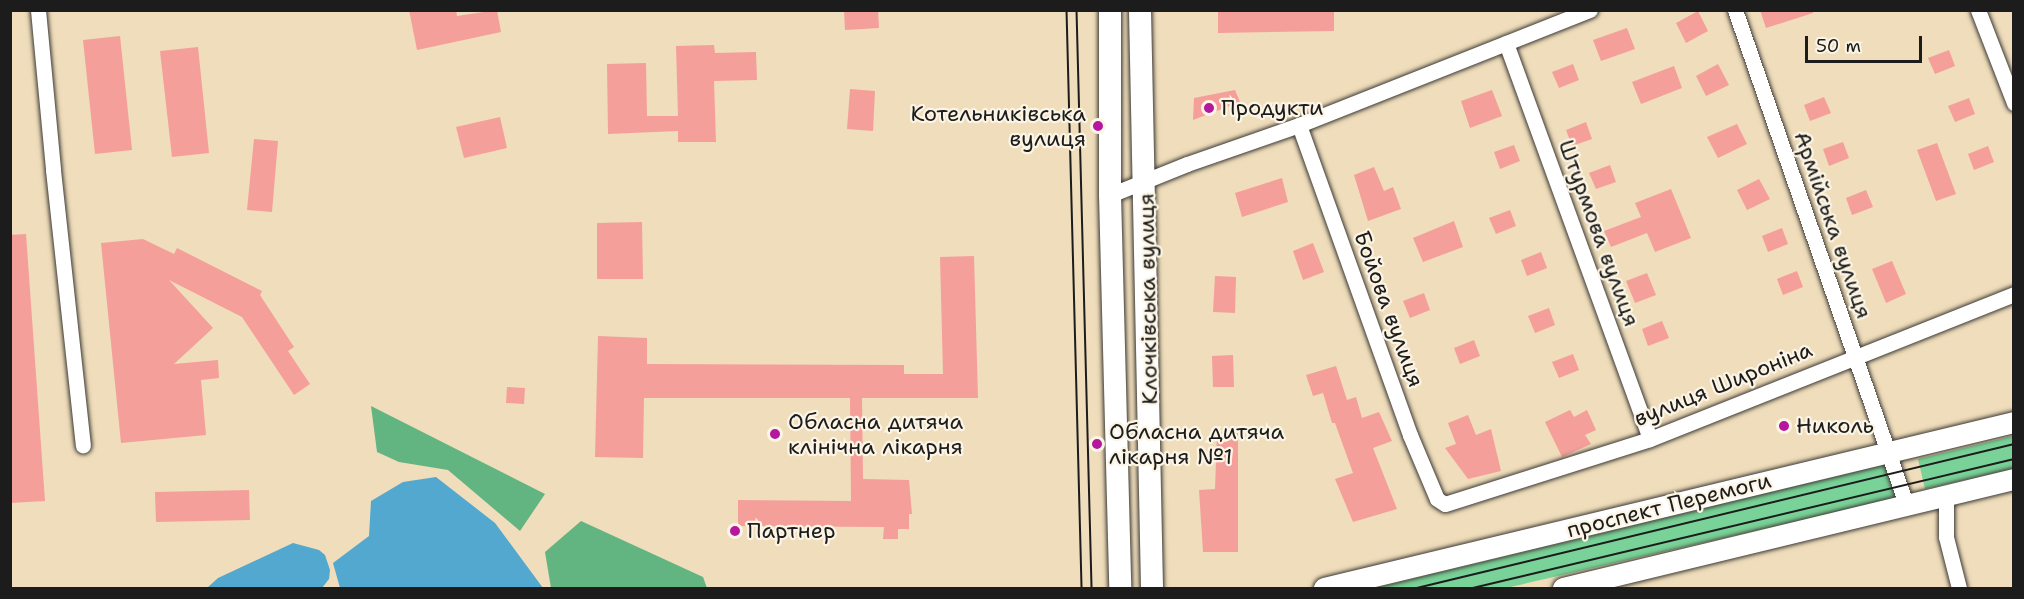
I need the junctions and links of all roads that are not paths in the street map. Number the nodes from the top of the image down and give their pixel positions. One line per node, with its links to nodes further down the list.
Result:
1 (38, 10): 16 (street)
2 (1110, 10): 11 (main road, Клочківська вулиця)
3 (1140, 10): 10 (main road, Клочківська вулиця)
4 (1590, 10): 7 (street)
5 (1735, 10): 13 (street, Армійська вулиця)
6 (1978, 10): 8 (street)
7 (1506, 44): 9 (street); 15 (street, Штурмова вулиця)
8 (2013, 103)
9 (1299, 125): 10 (street); 20 (street, Бойова вулиця)
10 (1146, 182): 11 (street); 23 (main road, Клочківська вулиця)
11 (1110, 195): 22 (main road, Клочківська вулиця)
12 (2013, 294): 13 (street, вулиця Широніна)
13 (1855, 357): 15 (street, вулиця Широніна); 17 (street, Армійська вулиця)
14 (2013, 422): 17 (main road, проспект Перемоги)
15 (1650, 438): 20 (street, вулиця Широніна)
16 (83, 445)
17 (1890, 452): 21 (street, Армійська вулиця); 24 (main road, проспект Перемоги)
18 (2013, 479): 19 (main road)
19 (1946, 496): 21 (main road); 26 (street)
20 (1444, 504)
21 (1906, 504): 25 (main road)
22 (1120, 588)
23 (1152, 588)
24 (1324, 588)
25 (1563, 588)
26 (1959, 588)

